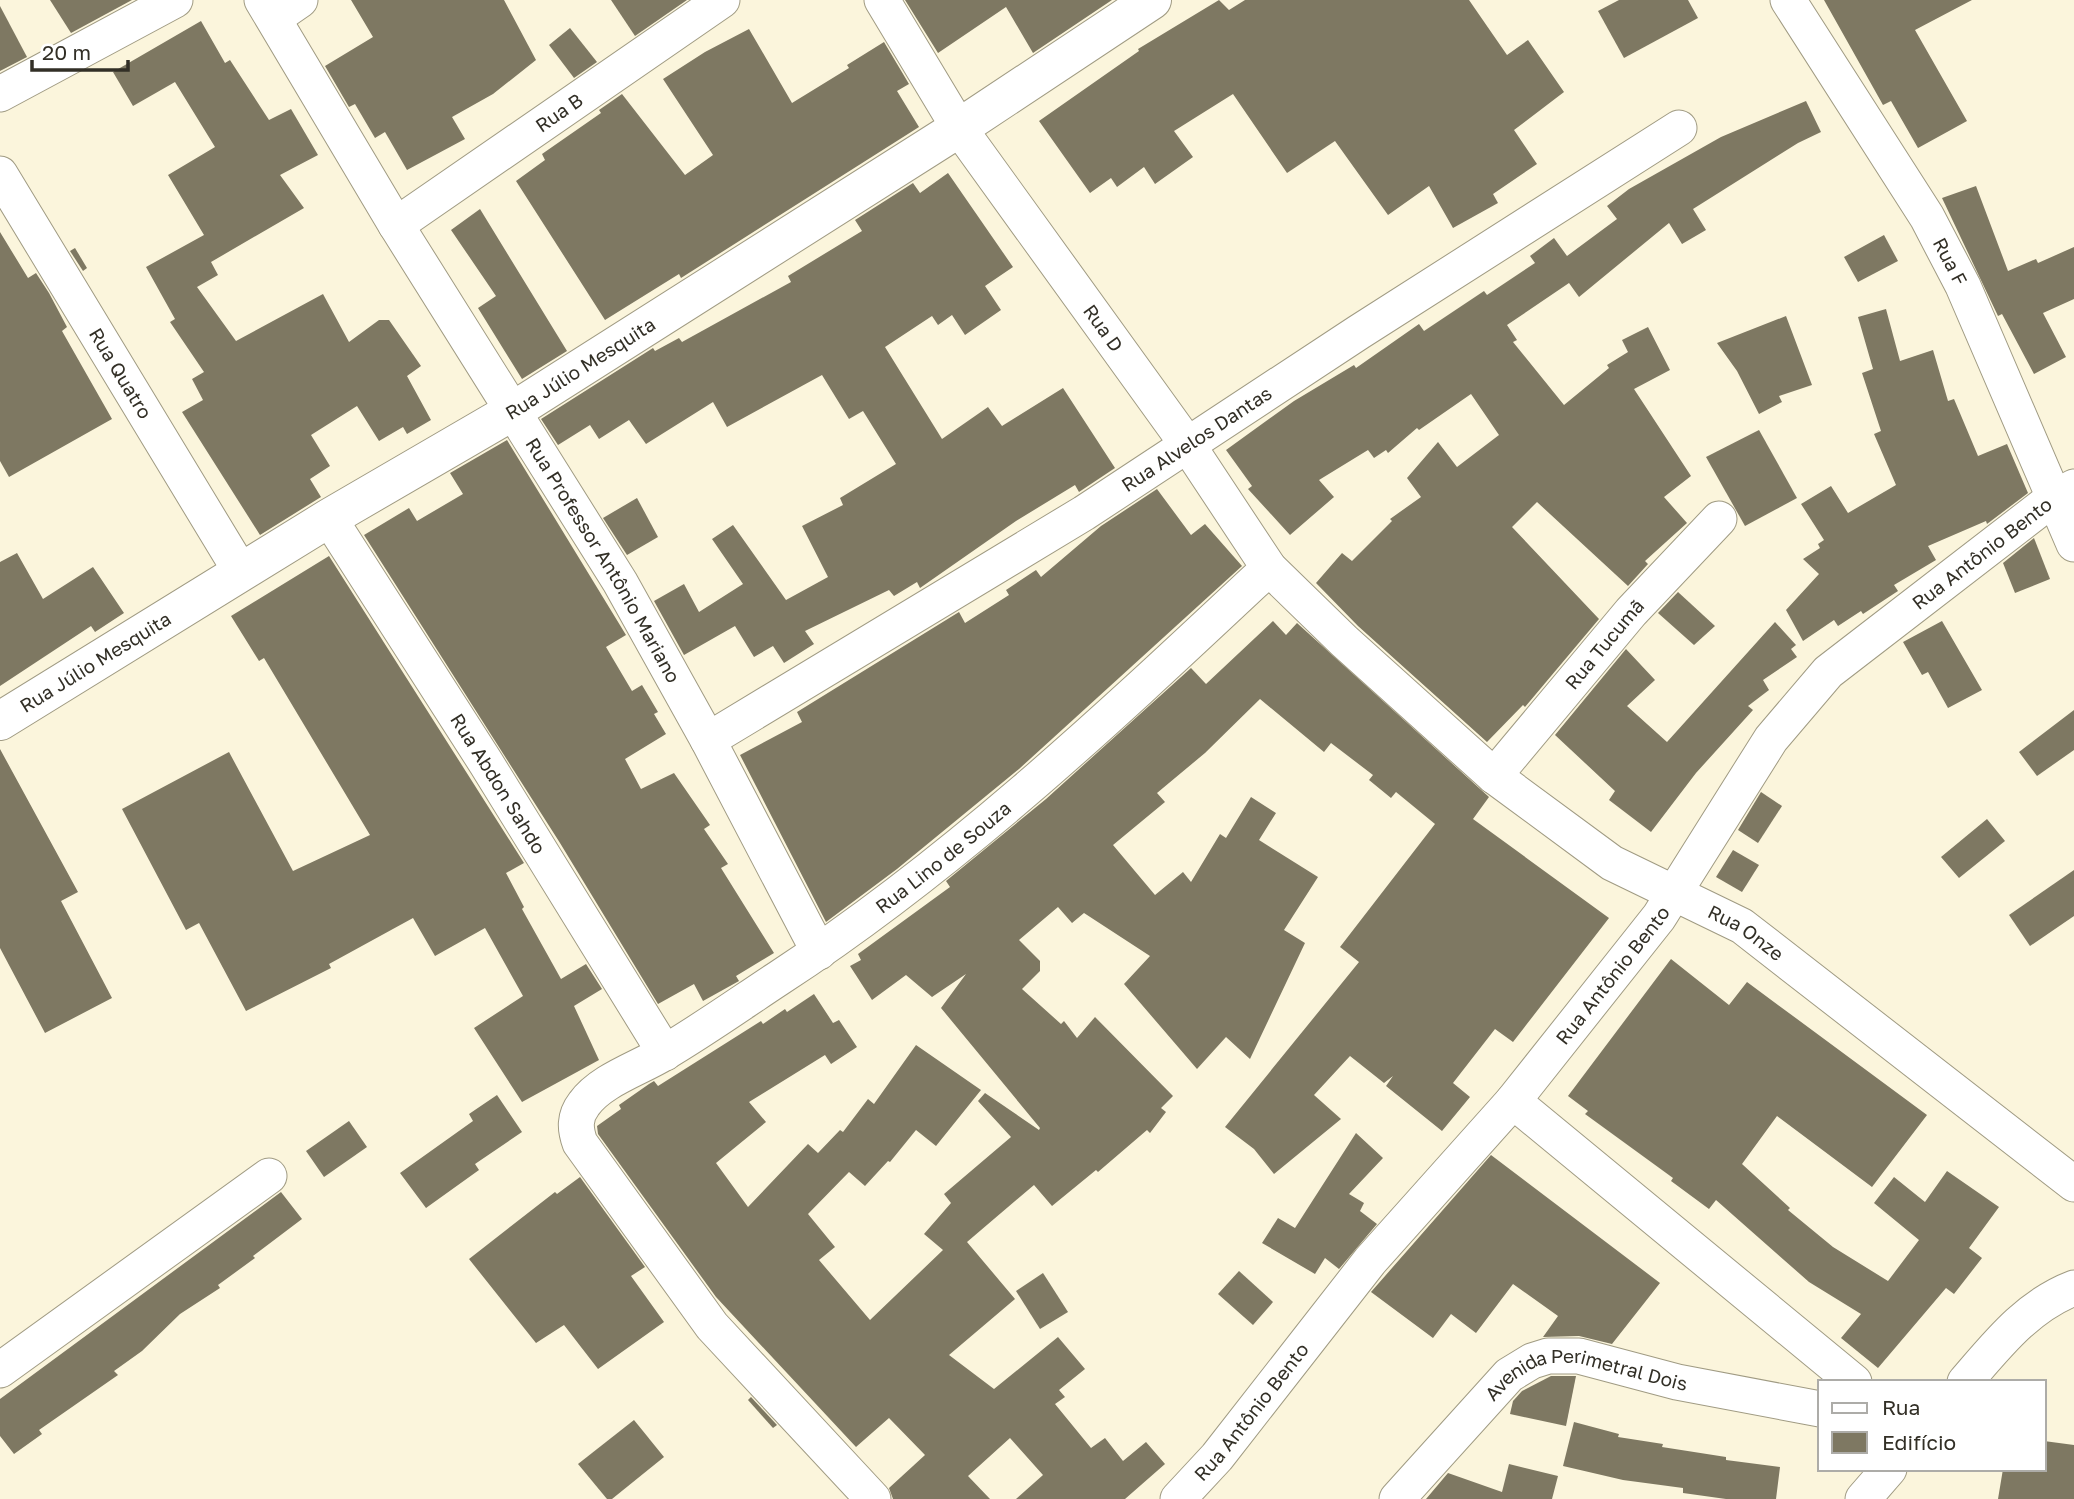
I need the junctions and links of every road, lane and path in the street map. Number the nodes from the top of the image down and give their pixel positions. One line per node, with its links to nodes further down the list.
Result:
1 (175, 0): 7 (street)
2 (722, 0): 11 (street, Rua B)
3 (881, 0): 8 (street, Rua D)
4 (1152, 0): 8 (street, Rua Júlio Mesquita)
5 (1788, 0): 14 (street, Rua F)
6 (279, 6): 11 (street, Rua Professor Antônio Mariano)
7 (0, 94)
8 (959, 128): 12 (street, Rua Júlio Mesquita); 13 (street, Rua D)
9 (1679, 128): 13 (street, Rua Alvelos Dantas)
10 (0, 174): 19 (street, Rua Quatro)
11 (396, 225): 12 (street, Rua Professor Antônio Mariano)
12 (513, 411): 15 (street, Rua Júlio Mesquita); 22 (street, Rua Professor Antônio Mariano)
13 (1187, 444): 18 (street, Rua D); 22 (street, Rua Alvelos Dantas)
14 (2064, 492): 17 (street, Rua F); 24 (street, Rua Antônio Bento)
15 (329, 518): 19 (street, Rua Júlio Mesquita); 26 (street, Rua Abdon Sahdo)
16 (1718, 519): 23 (street, Rua Tucumã)
17 (2074, 544)
18 (1269, 568): 20 (street, Rua D); 25 (street, Rua Lino de Souza)
19 (241, 572): 21 (street, Rua Júlio Mesquita)
20 (1344, 641): 23 (street, Rua Onze)
21 (0, 721)
22 (708, 740): 25 (street, Rua Professor Antônio Mariano)
23 (1494, 776): 24 (street, Rua Onze)
24 (1675, 893): 27 (street, Rua Antônio Bento); 29 (street, Rua Onze)
25 (819, 952): 26 (street, Rua Lino de Souza)
26 (665, 1053): 36 (street, Rua Lino de Souza)
27 (1513, 1101): 32 (street); 37 (street, Rua Antônio Bento)
28 (269, 1176): 31 (street)
29 (2074, 1184)
30 (2074, 1288): 33 (street)
31 (0, 1370)
32 (1852, 1380)
33 (1967, 1380)
34 (1818, 1409): 38 (street, Avenida Perimetral Dois)
35 (1887, 1471): 39 (street)
36 (873, 1499)
37 (1178, 1499)
38 (1397, 1499)
39 (1863, 1499)

